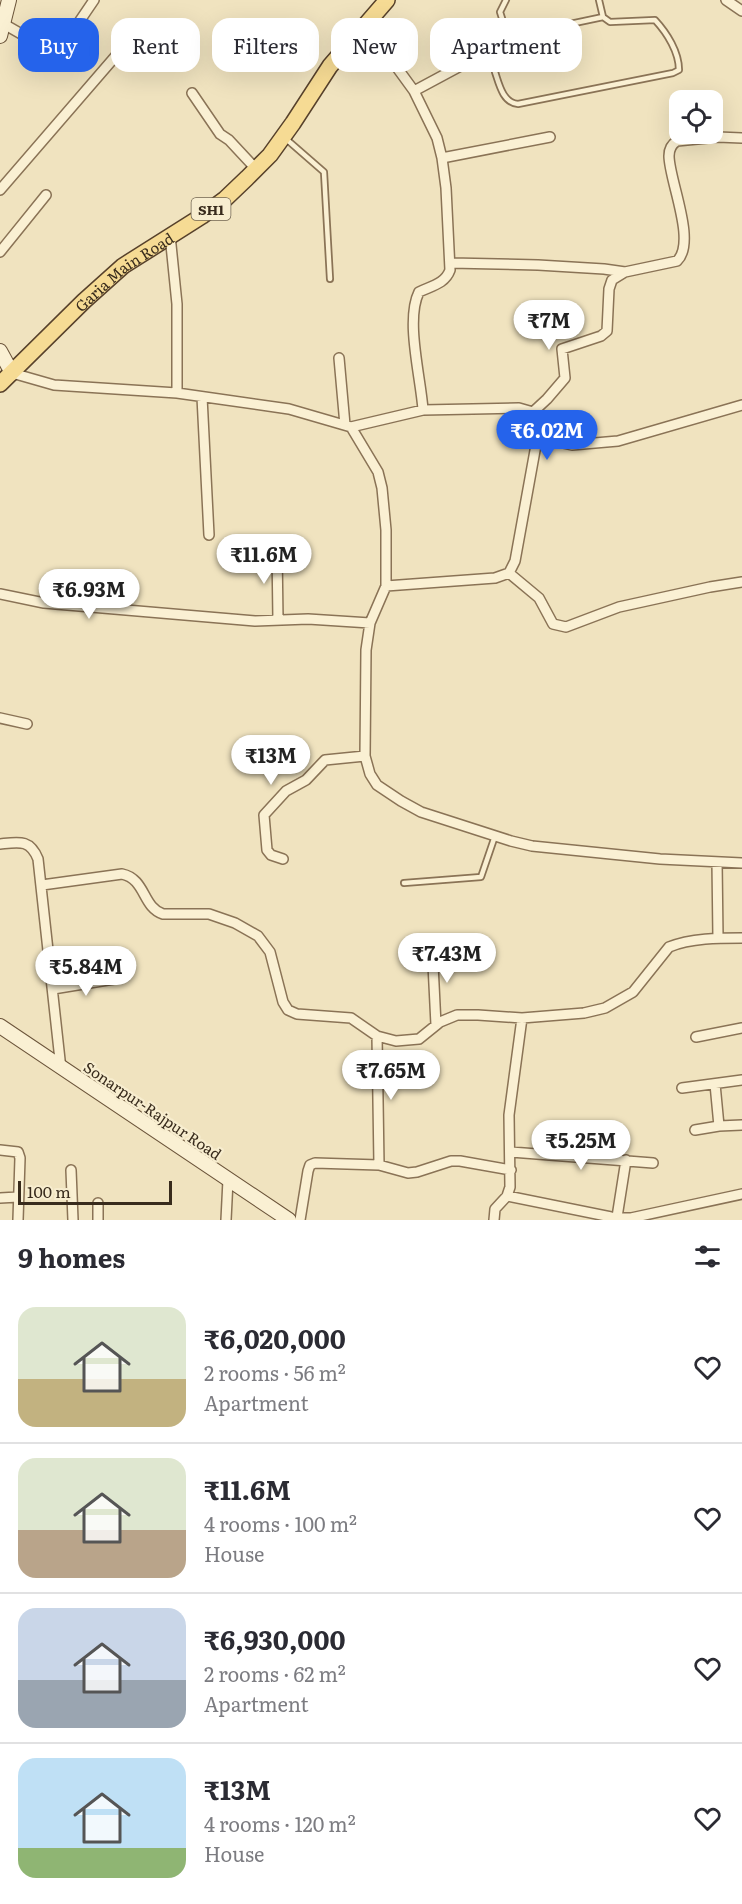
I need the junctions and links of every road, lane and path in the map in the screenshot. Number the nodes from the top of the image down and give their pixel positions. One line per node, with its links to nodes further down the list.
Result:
1 (9, 0): 12 (main road)
2 (94, 0): 12 (street)
3 (387, 0): 9 (main road, Garia Main Road / SH1)
4 (506, 0): 10 (lane)
5 (599, 0): 8 (lane)
6 (726, 0): 7 (street)
7 (742, 11)
8 (603, 17): 11 (lane); 17 (lane)
9 (372, 18)
10 (502, 18)
11 (582, 21)
12 (1, 29)
13 (111, 62): 25 (street)
14 (331, 66): 20 (main road, Garia Main Road / SH1)
15 (400, 72): 18 (street)
16 (449, 72): 18 (street)
17 (495, 72)
18 (414, 91): 23 (street)
19 (192, 93): 24 (street)
20 (283, 137): 24 (main road, Garia Main Road / SH1); 31 (lane)
21 (550, 137): 23 (street)
22 (742, 138): 30 (street)
23 (442, 158): 29 (street)
24 (256, 169): 27 (main road, Garia Main Road / SH1)
25 (0, 190)
26 (46, 195): 28 (street)
27 (170, 235): 34 (main road, Garia Main Road / SH1); 36 (street)
28 (0, 252)
29 (451, 263): 30 (street); 39 (street)
30 (625, 272): 40 (street)
31 (330, 279)
32 (0, 351): 34 (main road)
33 (339, 358): 41 (street)
34 (12, 373): 35 (main road, Garia Main Road / SH1); 36 (street)
35 (0, 384)
36 (177, 393): 37 (street)
37 (202, 397): 41 (street); 43 (street)
38 (742, 405): 42 (street)
39 (423, 410): 40 (street); 41 (street)
40 (533, 412): 42 (street)
41 (348, 426): 47 (street)
42 (538, 434): 45 (street)
43 (209, 535)
44 (277, 550): 49 (street)
45 (509, 573): 46 (street); 47 (street)
46 (742, 582)
47 (386, 586): 50 (street)
48 (0, 594): 49 (street)
49 (278, 620): 50 (street)
50 (370, 623): 53 (street)
51 (0, 718): 52 (street)
52 (27, 724)
53 (365, 756): 54 (street); 56 (street)
54 (495, 836): 57 (street); 59 (lane)
55 (0, 844): 60 (street)
56 (283, 859)
57 (717, 862): 58 (street); 61 (street)
58 (742, 863)
59 (404, 883)
60 (42, 885): 65 (street); 70 (street)
61 (718, 938): 62 (street); 66 (street)
62 (742, 939)
63 (432, 945): 67 (street)
64 (114, 979): 65 (street)
65 (53, 989): 72 (street)
66 (522, 1018): 67 (street); 80 (street)
67 (436, 1025): 70 (street)
68 (0, 1026): 72 (main road, Sonarpur-Rajpur Road)
69 (742, 1028): 71 (street)
70 (377, 1036): 83 (street)
71 (696, 1037)
72 (61, 1069): 86 (main road, Sonarpur-Rajpur Road)
73 (742, 1080): 74 (street)
74 (715, 1084): 75 (street); 77 (street)
75 (682, 1088)
76 (742, 1125): 77 (street)
77 (719, 1126): 78 (street)
78 (695, 1130)
79 (0, 1150): 89 (street)
80 (511, 1152): 81 (street); 85 (street)
81 (626, 1160): 82 (street); 92 (street)
82 (653, 1163)
83 (380, 1165): 85 (street); 98 (street)
84 (71, 1170): 94 (street)
85 (511, 1170): 88 (street)
86 (228, 1180): 96 (street); 97 (main road, Sonarpur-Rajpur Road)
87 (742, 1194): 92 (street)
88 (507, 1196): 92 (street); 99 (street)
89 (18, 1197): 90 (street); 93 (street)
90 (0, 1198)
91 (98, 1203): 95 (street)
92 (617, 1217)
93 (18, 1220)
94 (73, 1220)
95 (98, 1220)
96 (226, 1220)
97 (289, 1220)
98 (300, 1220)
99 (494, 1220)

